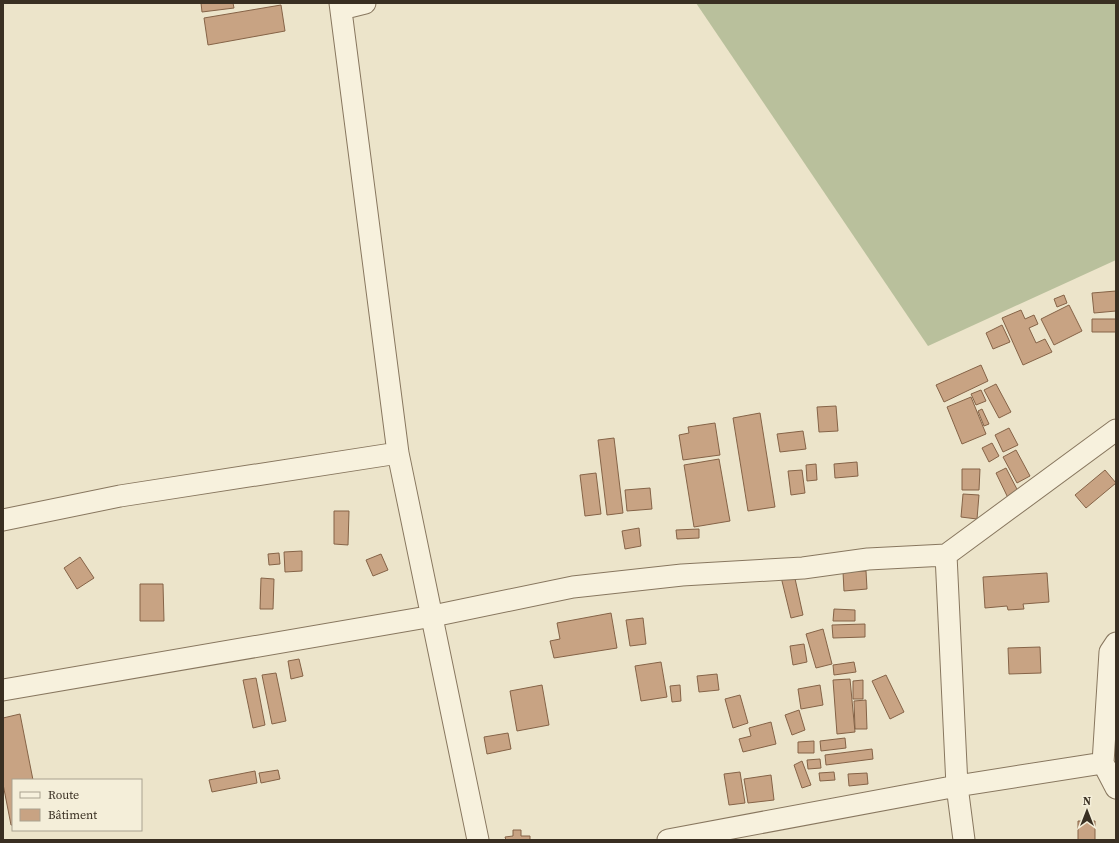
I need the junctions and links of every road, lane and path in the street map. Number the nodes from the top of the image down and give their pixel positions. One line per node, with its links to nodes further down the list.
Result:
1 (365, 3): 2 (street)
2 (340, 6): 4 (street)
3 (1116, 430): 6 (street)
4 (398, 453): 5 (street); 7 (street)
5 (3, 520)
6 (946, 555): 7 (street); 11 (street)
7 (432, 616): 9 (street); 13 (street)
8 (1116, 643): 10 (street)
9 (3, 690)
10 (1103, 763): 11 (street); 12 (street)
11 (957, 786): 14 (street); 15 (street)
12 (1116, 788)
13 (478, 840)
14 (668, 840)
15 (964, 840)

